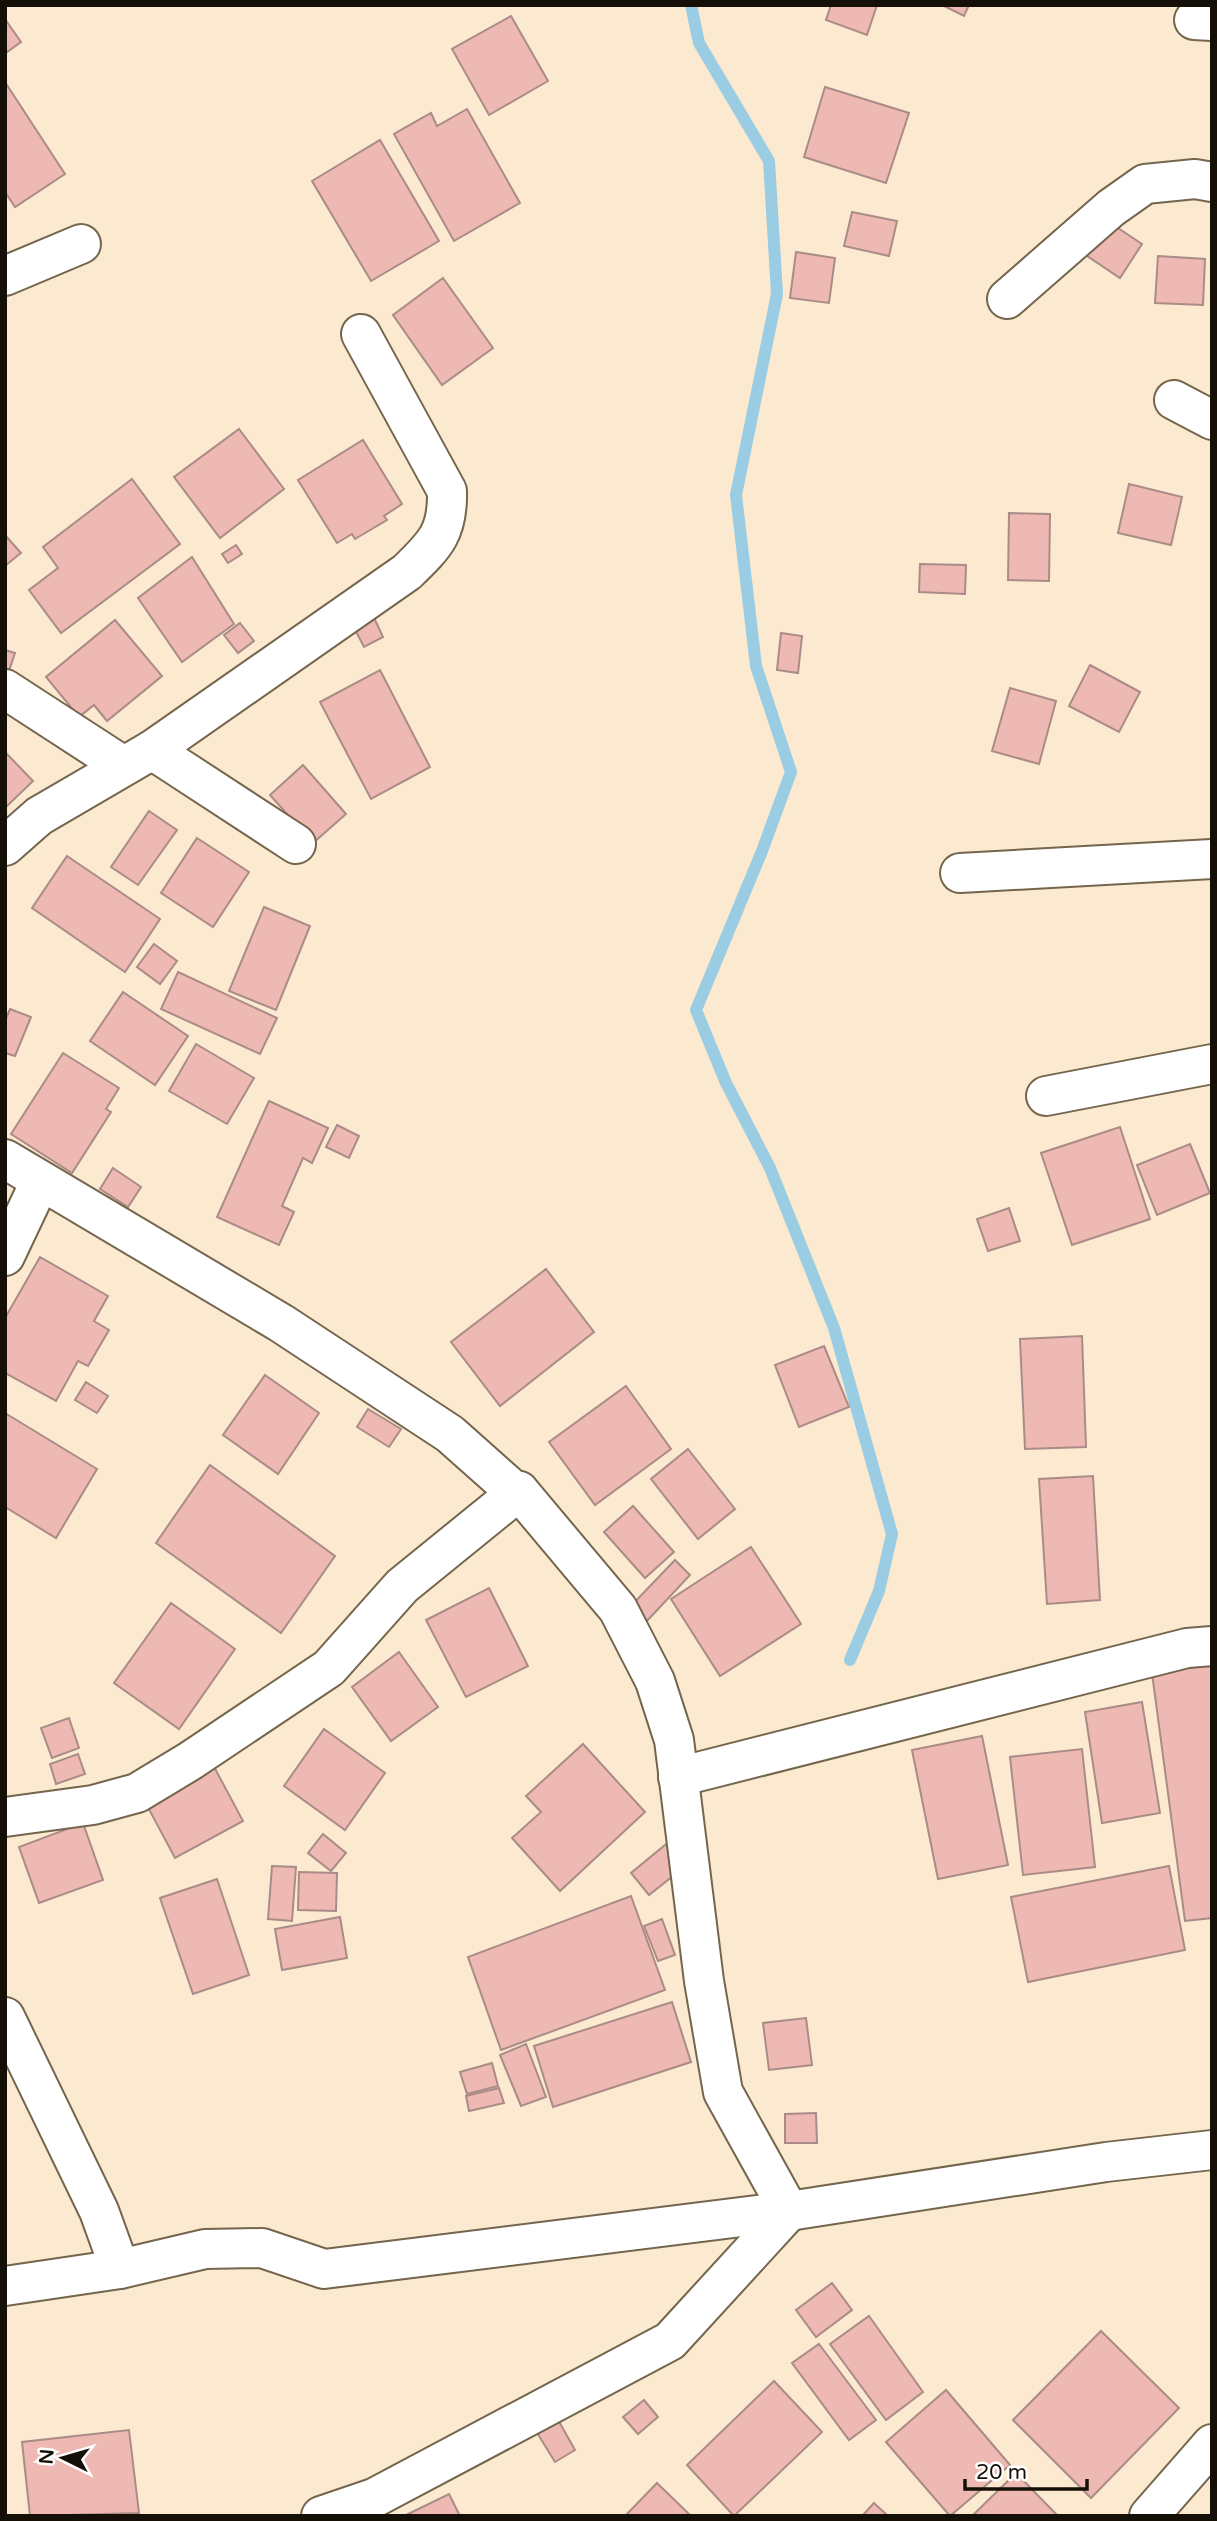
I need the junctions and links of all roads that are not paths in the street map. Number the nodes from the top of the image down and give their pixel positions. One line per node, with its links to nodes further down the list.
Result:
1 (1212, 182): 4 (street)
2 (81, 244): 3 (street)
3 (5, 276)
4 (1007, 299)
5 (361, 334): 9 (street)
6 (1174, 400): 7 (street)
7 (1212, 420)
8 (5, 690): 9 (street)
9 (137, 758): 10 (street); 11 (street)
10 (296, 844)
11 (5, 846)
12 (1212, 859): 13 (street)
13 (960, 873)
14 (1212, 1064): 15 (street)
15 (1046, 1096)
16 (5, 1159): 17 (street)
17 (40, 1182): 18 (street); 19 (street)
18 (5, 1256)
19 (519, 1491): 21 (street); 22 (street)
20 (1212, 1646): 21 (street)
21 (678, 1777): 25 (street)
22 (5, 1817)
23 (5, 2017): 26 (street)
24 (1212, 2150): 25 (street)
25 (789, 2211): 26 (street); 29 (street)
26 (120, 2269): 27 (street)
27 (5, 2286)
28 (1212, 2444): 30 (street)
29 (324, 2515)
30 (1149, 2516)

